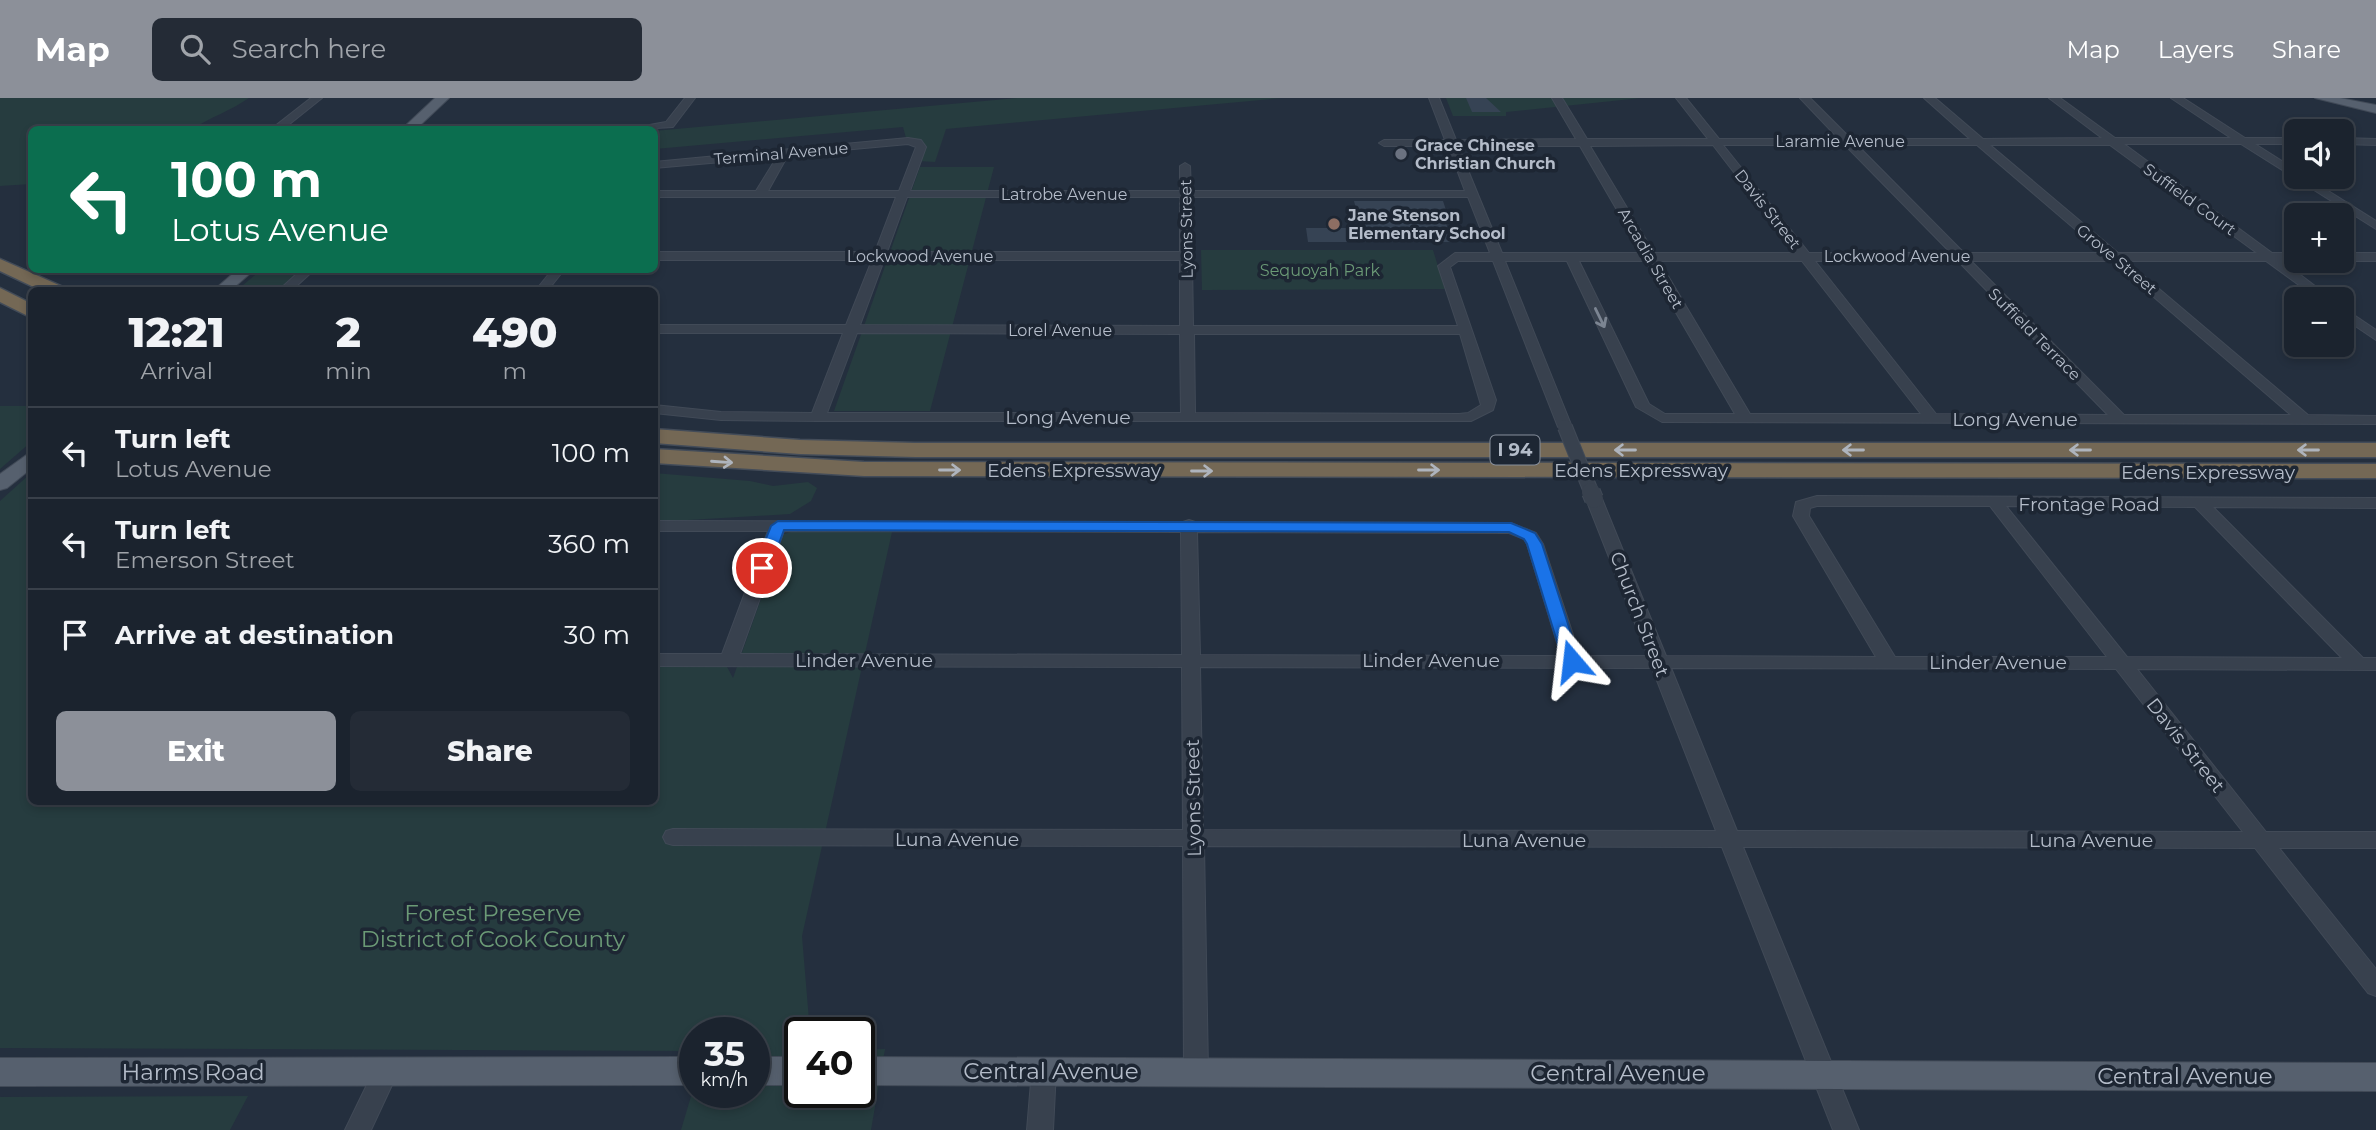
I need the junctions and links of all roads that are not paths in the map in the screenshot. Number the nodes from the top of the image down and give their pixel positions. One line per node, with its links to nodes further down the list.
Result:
1 (317, 98): 13 (street)
2 (443, 98): 14 (main road)
3 (690, 98): 15 (street)
4 (1434, 98): 24 (street, Church Street)
5 (1557, 98): 16 (street, Arcadia Street)
6 (1681, 98): 17 (street, Davis Street)
7 (1805, 98): 18 (street, Suffield Terrace)
8 (1929, 98): 19 (street, Grove Street)
9 (2054, 98): 20 (street, Suffield Court)
10 (2176, 98): 21 (street)
11 (2321, 98): 12 (main road)
12 (2376, 109)
13 (280, 126)
14 (412, 126)
15 (658, 126)
16 (1583, 141): 17 (street, Laramie Avenue); 24 (street, Laramie Avenue); 43 (street, Arcadia Street)
17 (1715, 141): 18 (street, Laramie Avenue); 44 (street, Davis Street)
18 (1847, 141): 19 (street, Laramie Avenue); 45 (street, Suffield Terrace)
19 (1979, 141): 20 (street, Laramie Avenue); 46 (street, Grove Street)
20 (2112, 141): 21 (street, Laramie Avenue); 47 (street, Suffield Court)
21 (2243, 141): 22 (street, Laramie Avenue); 30 (street)
22 (2284, 141)
23 (2354, 141): 25 (street)
24 (1452, 142): 26 (street, Laramie Avenue); 36 (street, Church Street)
25 (2376, 142)
26 (1384, 143)
27 (783, 154): 28 (street, Terminal Avenue); 33 (street); 34 (street, Terminal Avenue)
28 (658, 165)
29 (1185, 166): 35 (street, Lyons Street)
30 (2284, 168)
31 (2318, 189): 37 (street)
32 (658, 194): 33 (street, Latrobe Avenue)
33 (760, 194): 34 (street, Latrobe Avenue)
34 (902, 194): 35 (street, Latrobe Avenue); 39 (street)
35 (1186, 194): 36 (street, Latrobe Avenue); 40 (street, Lyons Street)
36 (1472, 194): 41 (street, Church Street)
37 (2376, 226)
38 (658, 256): 39 (street, Lockwood Avenue)
39 (879, 256): 40 (street, Lockwood Avenue); 64 (street)
40 (1186, 256): 65 (street, Lyons Street)
41 (1497, 256): 42 (street, Lockwood Avenue); 66 (street, Lockwood Avenue); 92 (street, Church Street, bridge)
42 (1571, 256): 43 (street, Lockwood Avenue); 71 (street, Long Avenue, one-way to 71)
43 (1650, 256): 44 (street, Lockwood Avenue); 71 (street, Arcadia Street)
44 (1804, 256): 45 (street, Lockwood Avenue); 72 (street, Davis Street)
45 (1959, 257): 46 (street, Lockwood Avenue); 73 (street, Suffield Terrace)
46 (2114, 257): 47 (street, Lockwood Avenue); 74 (street, Grove Street)
47 (2268, 257): 48 (street, Lockwood Avenue); 59 (street, Suffield Court)
48 (2284, 257)
49 (2354, 257): 50 (street)
50 (2376, 257)
51 (0, 264): 55 (highway)
52 (242, 273): 56 (main road)
53 (305, 273): 57 (street)
54 (556, 273): 58 (street)
55 (48, 287)
56 (226, 287)
57 (288, 287)
58 (544, 287)
59 (2309, 287)
60 (0, 294): 61 (highway)
61 (28, 310)
62 (2354, 320): 67 (street)
63 (658, 329): 64 (street, Lorel Avenue)
64 (851, 330): 65 (street, Lorel Avenue); 69 (street)
65 (1187, 330): 66 (street, Lorel Avenue); 70 (street, Lyons Street)
66 (1465, 330): 70 (street, Long Avenue)
67 (2376, 336)
68 (658, 409): 69 (street, Long Avenue)
69 (818, 417): 70 (street, Long Avenue)
70 (1188, 417)
71 (1745, 418): 72 (street, Long Avenue)
72 (1932, 419): 73 (street, Long Avenue)
73 (2120, 419): 74 (street, Long Avenue)
74 (2305, 420): 75 (street, Long Avenue)
75 (2376, 420)
76 (658, 436): 77 (highway, Edens Expressway / I 94, one-way to 76)
77 (2376, 450)
78 (658, 456): 80 (highway, Edens Expressway / I 94, one-way to 80)
79 (28, 460): 81 (main road)
80 (2376, 471)
81 (0, 484)
82 (1996, 503): 84 (street, Frontage Road); 93 (street, Frontage Road); 94 (street, Davis Street)
83 (2376, 503): 84 (street, Frontage Road)
84 (2201, 504): 95 (street)
85 (658, 526): 86 (street)
86 (778, 526): 87 (street); 89 (street)
87 (1189, 526): 90 (street, Lyons Street); 91 (street)
88 (658, 660): 89 (street, Linder Avenue)
89 (729, 660): 90 (street, Linder Avenue)
90 (1191, 660): 91 (street, Linder Avenue); 97 (street, Lyons Street)
91 (1572, 661): 92 (street, Linder Avenue)
92 (1658, 661): 93 (street, Linder Avenue); 98 (street, Church Street)
93 (1888, 662): 94 (street, Linder Avenue)
94 (2121, 663): 95 (street, Linder Avenue); 99 (street, Davis Street)
95 (2367, 664)
96 (673, 837): 97 (street, Luna Avenue)
97 (1194, 840): 98 (street, Luna Avenue); 105 (street, Lyons Street)
98 (1729, 840): 99 (street, Luna Avenue); 108 (street, Church Street)
99 (2261, 840): 100 (street, Luna Avenue); 101 (street, Davis Street)
100 (2376, 840)
101 (2376, 986)
102 (1044, 1070): 104 (main road, Central Avenue); 105 (main road, Central Avenue); 111 (street)
103 (679, 1071): 106 (main road)
104 (875, 1071)
105 (1196, 1071): 108 (main road, Central Avenue)
106 (386, 1072): 107 (main road, Harms Road); 110 (street)
107 (0, 1073)
108 (1823, 1074): 109 (main road, Central Avenue); 112 (street, Church Street)
109 (2376, 1077)
110 (358, 1130)
111 (1040, 1130)
112 (1846, 1130)

